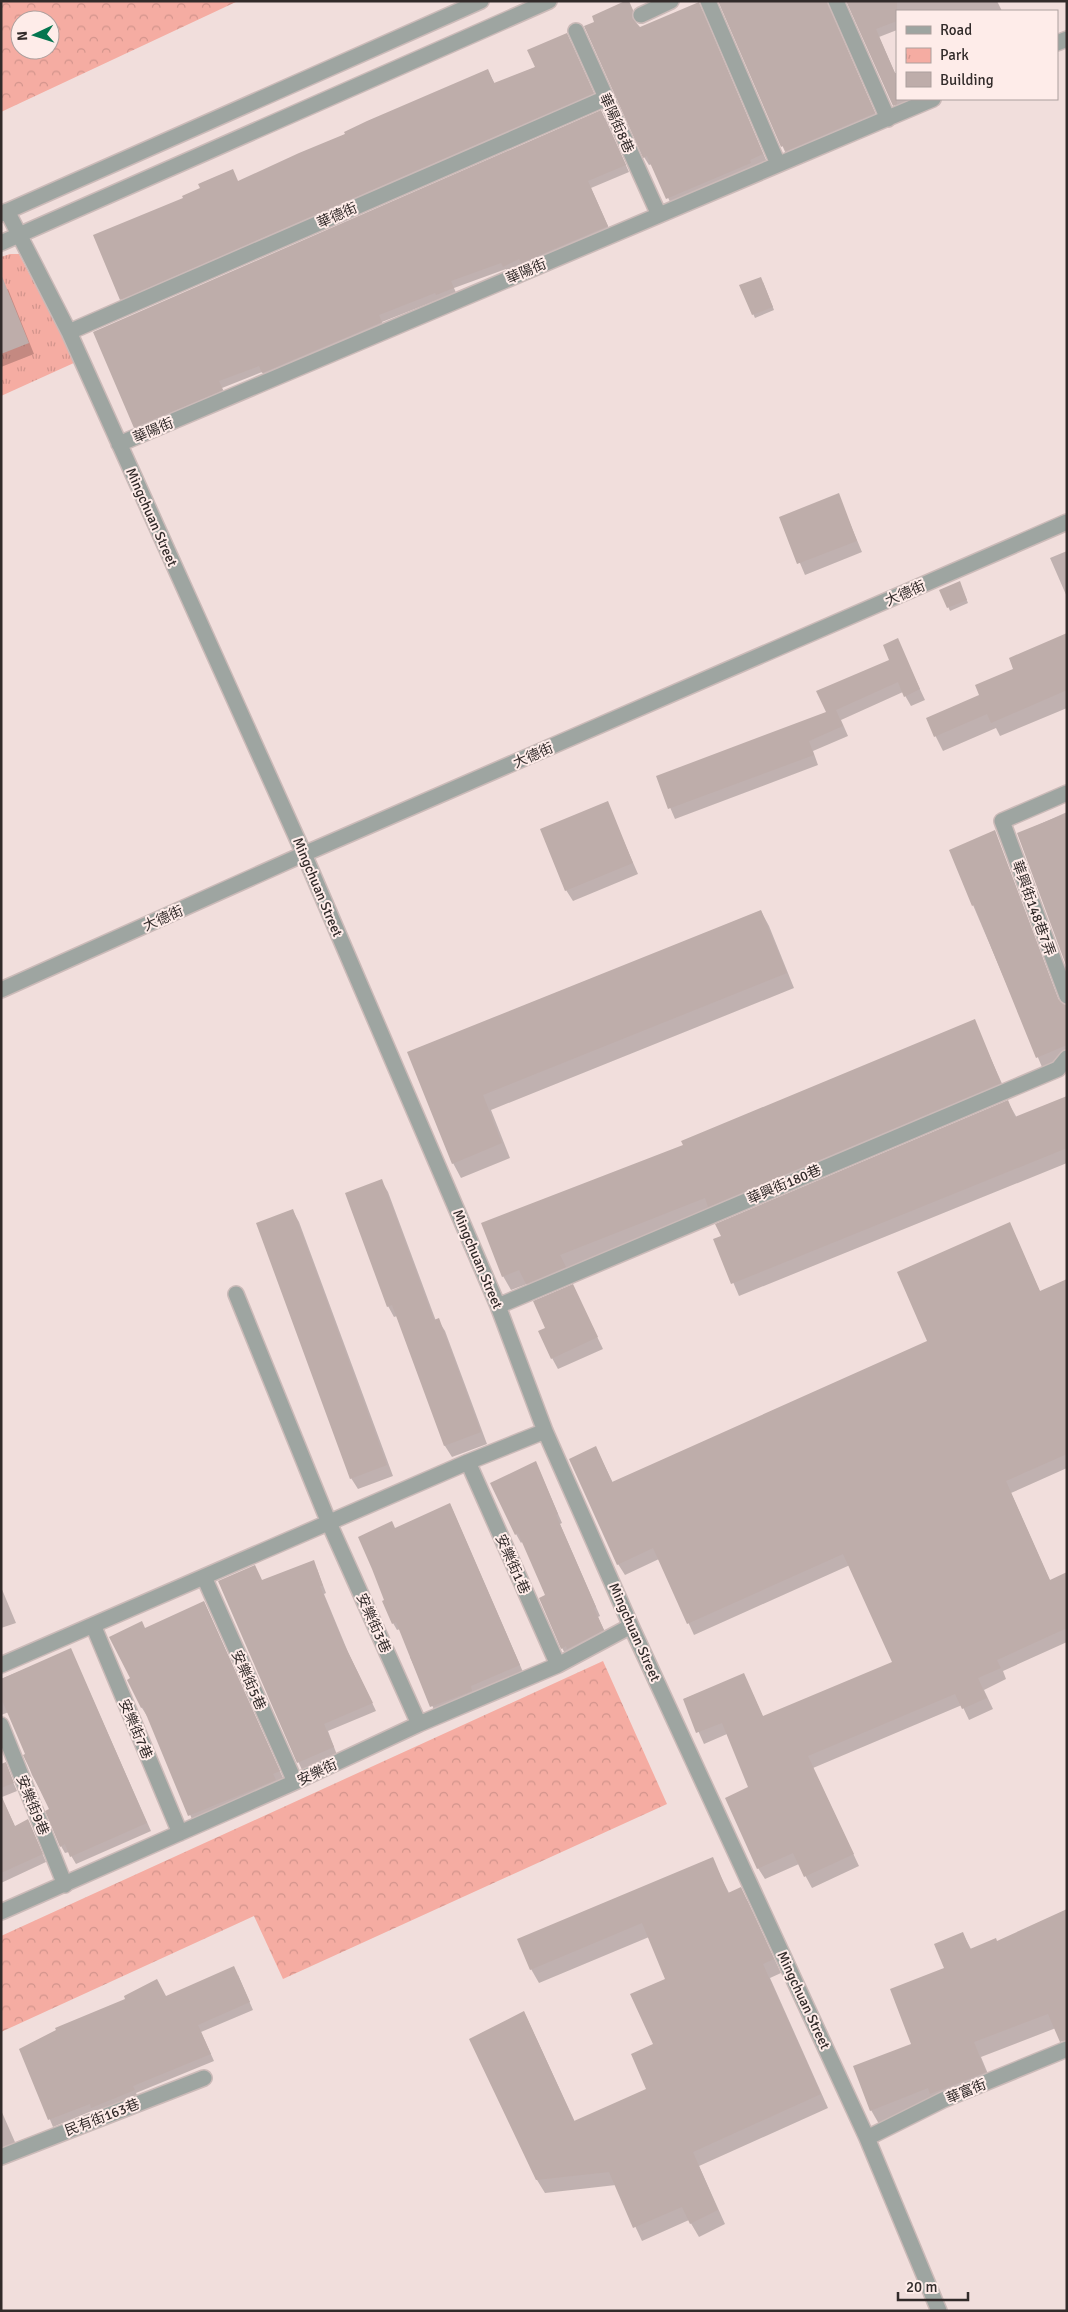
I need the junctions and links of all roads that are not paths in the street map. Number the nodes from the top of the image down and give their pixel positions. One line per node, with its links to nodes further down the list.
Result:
1 (481, 1): 12 (street)
2 (549, 1): 14 (street)
3 (671, 1): 6 (street)
4 (708, 1): 11 (street)
5 (836, 1): 10 (street)
6 (641, 15)
7 (576, 31): 8 (street, 華陽街8巷)
8 (606, 98): 13 (street, 華陽街8巷); 16 (street, 華德街)
9 (931, 100): 10 (street, 華陽街)
10 (888, 119): 11 (street, 華陽街)
11 (778, 164): 13 (street, 華陽街)
12 (4, 212): 14 (street, Mingchuan Street)
13 (658, 215): 17 (street, 華陽街)
14 (18, 236): 15 (street); 16 (street, Mingchuan Street)
15 (1, 243)
16 (69, 332): 17 (street, Mingchuan Street)
17 (120, 444): 20 (street, Mingchuan Street)
18 (1067, 522): 20 (street, 大德街)
19 (1067, 793): 22 (street, 華興街148巷7弄)
20 (304, 854): 21 (street, 大德街); 25 (street, Mingchuan Street)
21 (1, 990)
22 (1067, 996)
23 (1067, 1058): 25 (street, 華興街180巷)
24 (236, 1294): 28 (street, 安樂街3巷)
25 (498, 1306): 26 (street, Mingchuan Street)
26 (545, 1431): 27 (street); 31 (street, Mingchuan Street)
27 (468, 1462): 28 (street); 33 (street, 安樂街1巷)
28 (329, 1523): 29 (street); 34 (street, 安樂街3巷)
29 (204, 1577): 30 (street); 36 (street, 安樂街5巷)
30 (93, 1625): 32 (street); 37 (street, 安樂街7巷)
31 (631, 1626): 33 (street, 安樂街); 42 (street, Mingchuan Street)
32 (1, 1665)
33 (558, 1665): 34 (street, 安樂街)
34 (419, 1724): 36 (street, 安樂街)
35 (1, 1725): 38 (street, 安樂街9巷)
36 (295, 1782): 37 (street, 安樂街)
37 (180, 1833): 38 (street, 安樂街)
38 (65, 1885): 39 (street, 安樂街)
39 (1, 1912)
40 (1067, 2049): 42 (street, 華富街)
41 (204, 2078): 43 (street, 民有街163巷)
42 (867, 2138): 44 (street, Mingchuan Street)
43 (1, 2157)
44 (939, 2311)

